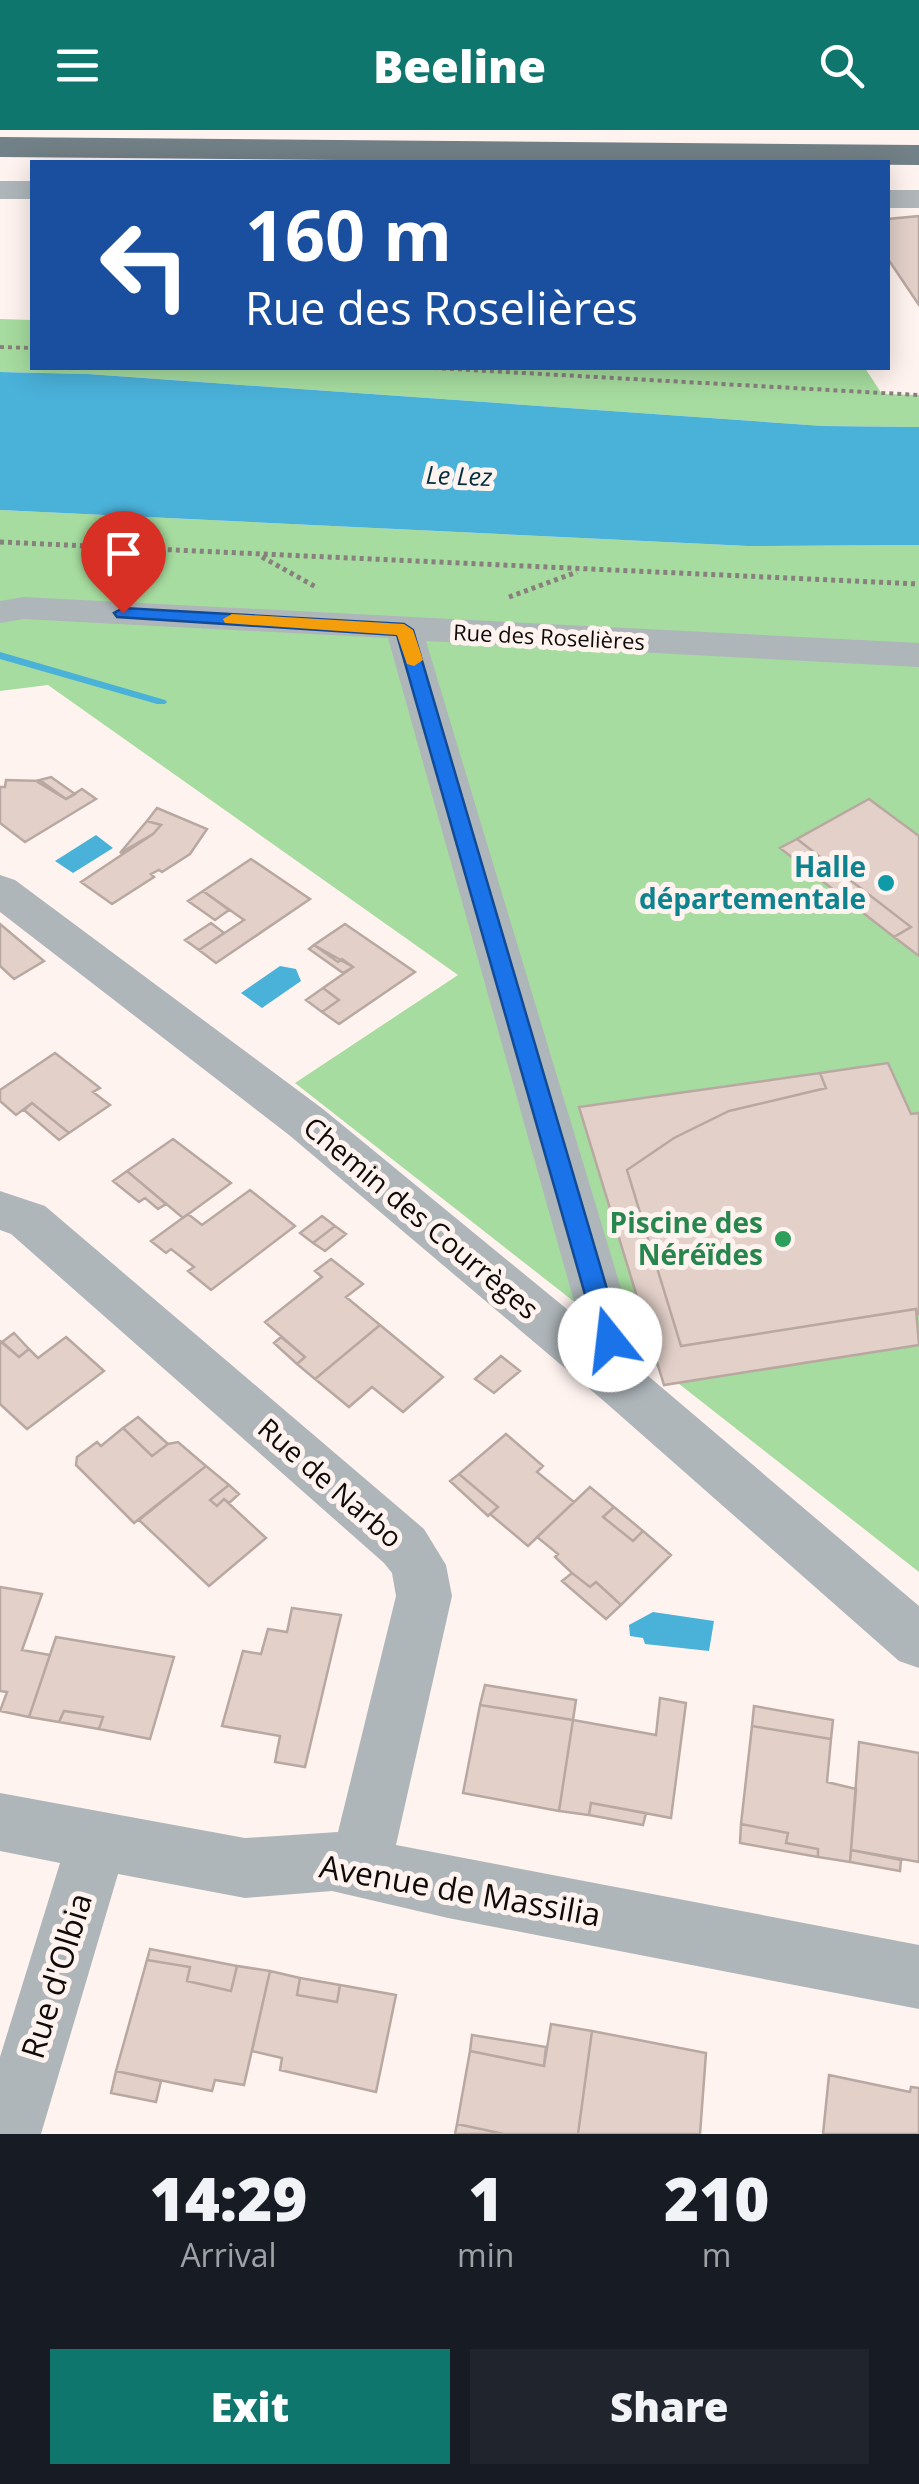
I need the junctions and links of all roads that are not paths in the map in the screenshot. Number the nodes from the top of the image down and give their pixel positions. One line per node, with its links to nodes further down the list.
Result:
1 (0, 147): 2 (main road)
2 (919, 155)
3 (0, 171): 4 (main road)
4 (30, 172)
5 (890, 179): 6 (main road)
6 (919, 179)
7 (0, 190): 8 (street)
8 (30, 190)
9 (890, 199): 10 (street)
10 (919, 199)
11 (0, 612): 12 (street, Rue des Roselières)
12 (404, 630): 13 (street, Rue des Roselières); 16 (street)
13 (919, 655)
14 (0, 890): 16 (street, Chemin des Courrèges)
15 (0, 1210): 20 (street, Rue de Narbo)
16 (624, 1387): 17 (street, Chemin des Courrèges)
17 (919, 1642)
18 (0, 1822): 19 (street, Avenue de Massilia)
19 (96, 1841): 20 (street, Avenue de Massilia); 22 (street, Rue d'Olbia)
20 (360, 1868): 21 (street, Avenue de Massilia)
21 (919, 1977)
22 (16, 2110)

